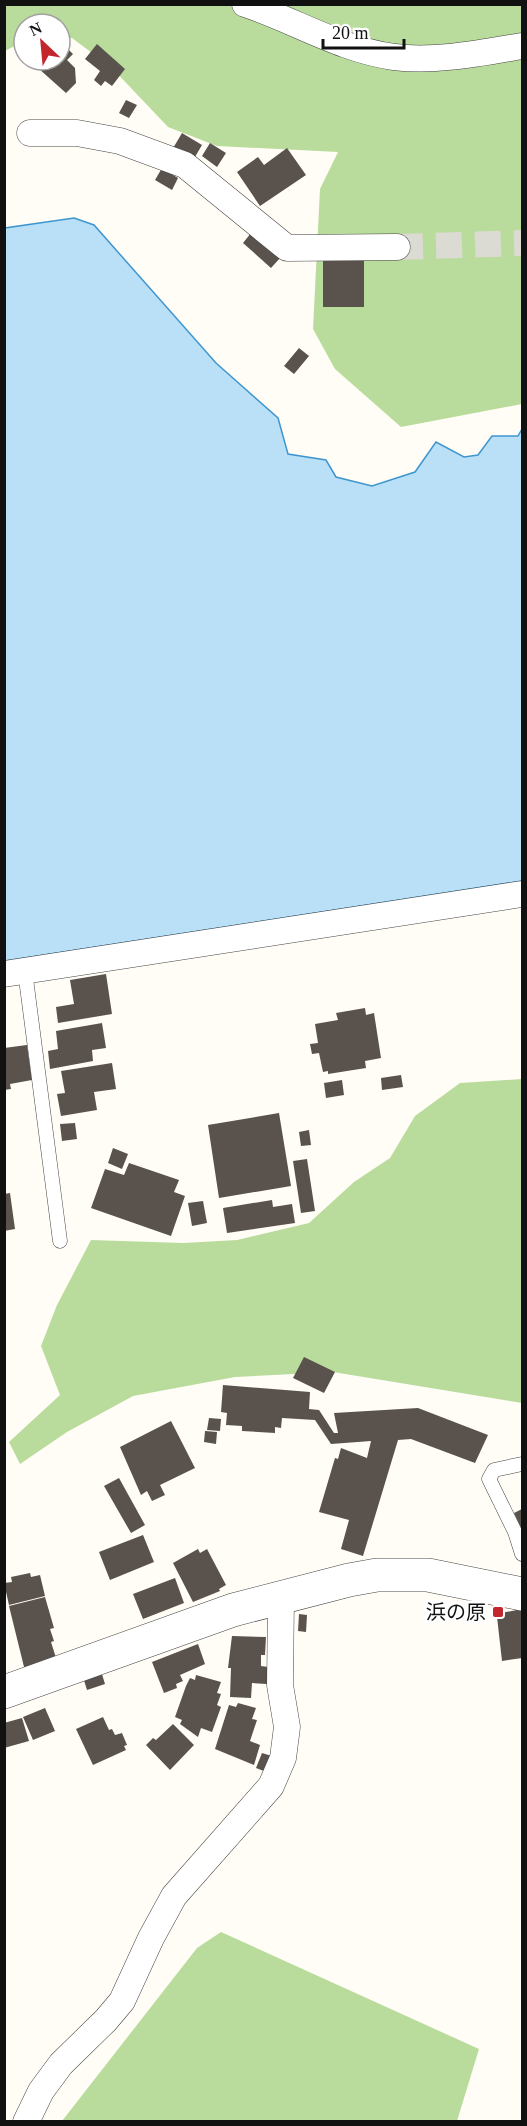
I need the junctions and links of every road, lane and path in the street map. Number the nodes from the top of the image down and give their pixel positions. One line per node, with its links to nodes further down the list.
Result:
1 (245, 4): 2 (street)
2 (522, 46)
3 (30, 133): 4 (street)
4 (397, 248)
5 (522, 894): 6 (street)
6 (15, 972): 7 (lane)
7 (60, 1241)
8 (522, 1464): 9 (lane)
9 (522, 1554)
10 (522, 1594): 11 (street)
11 (281, 1596): 12 (street); 13 (street)
12 (4, 1692)
13 (26, 2121)

